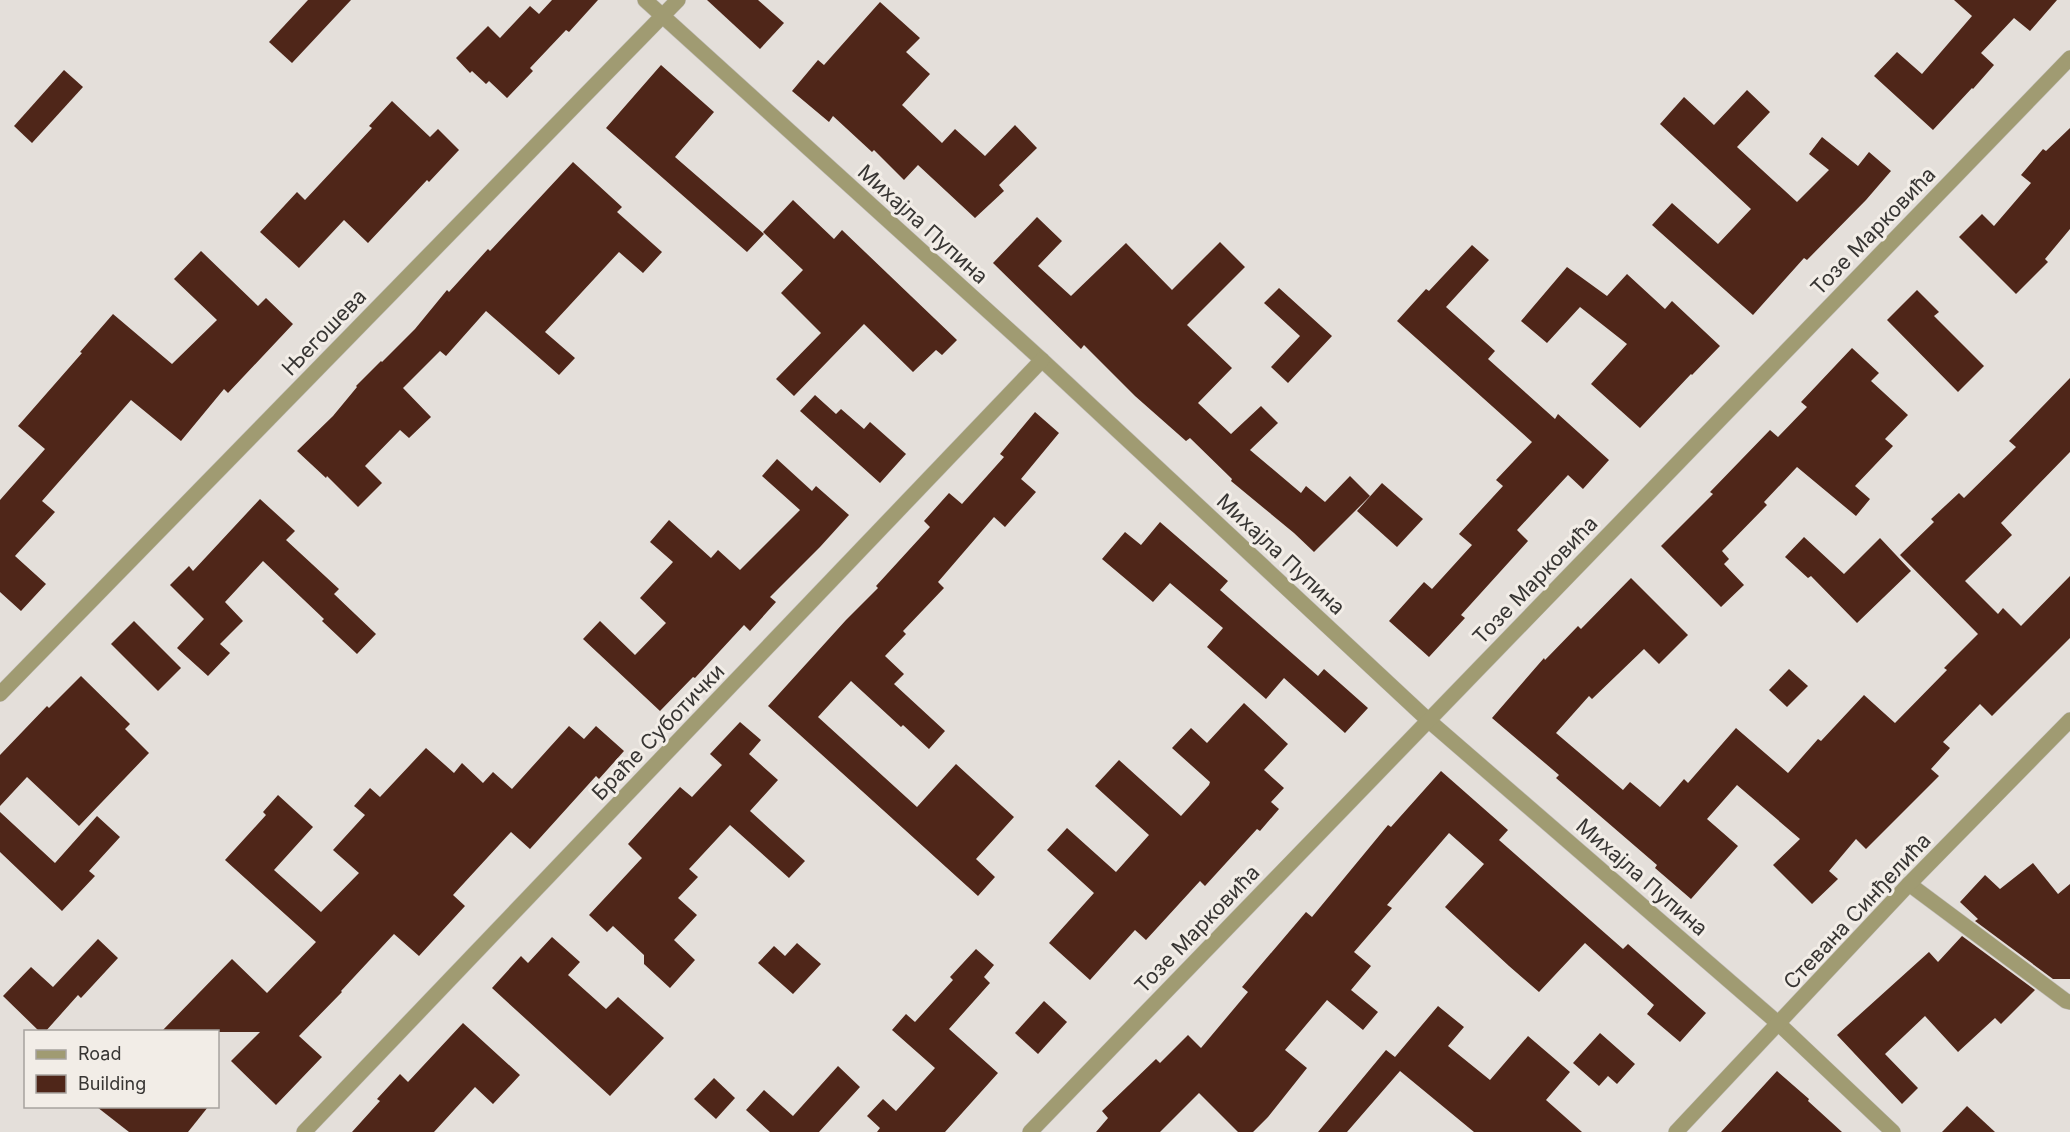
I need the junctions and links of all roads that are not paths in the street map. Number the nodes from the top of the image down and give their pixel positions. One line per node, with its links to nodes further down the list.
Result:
1 (645, 0): 3 (street, Михајла Пупина)
2 (678, 0): 3 (street, Његошева)
3 (662, 16): 5 (street, Михајла Пупина); 6 (street, Његошева)
4 (2070, 58): 7 (street, Тозе Марковића)
5 (1041, 360): 7 (street, Михајла Пупина); 12 (street, Браће Суботички)
6 (0, 694)
7 (1428, 720): 11 (street, Михајла Пупина); 13 (street, Тозе Марковића)
8 (2070, 720): 9 (street, Стевана Синђелића)
9 (1909, 885): 10 (street); 11 (street, Стевана Синђелића)
10 (2070, 1002)
11 (1779, 1024): 14 (street, Стевана Синђелића); 15 (street, Михајла Пупина)
12 (304, 1132)
13 (1030, 1132)
14 (1676, 1132)
15 (1893, 1132)

